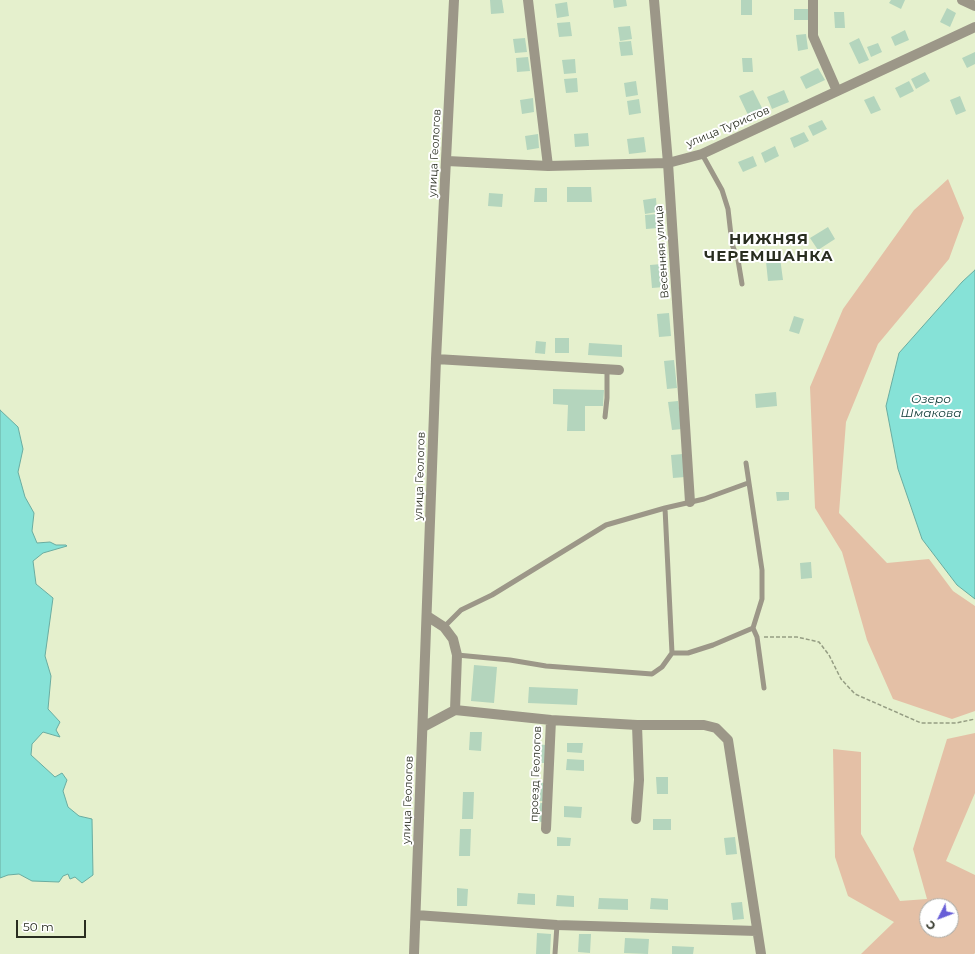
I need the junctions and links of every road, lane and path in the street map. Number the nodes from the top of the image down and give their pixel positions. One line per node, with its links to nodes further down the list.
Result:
1 (454, 0): 10 (street, улица Геологов)
2 (528, 0): 12 (street)
3 (654, 0): 11 (street, Весенняя улица)
4 (813, 0): 8 (street)
5 (962, 0): 6 (street)
6 (975, 6)
7 (975, 26): 8 (street, улица Туристов)
8 (837, 91): 9 (street, улица Туристов)
9 (702, 154): 11 (street, улица Туристов); 13 (lane)
10 (447, 161): 12 (street, улица Туристов); 14 (street, улица Геологов)
11 (668, 163): 12 (street, улица Туристов); 20 (street, Весенняя улица)
12 (548, 166)
13 (742, 284)
14 (436, 359): 15 (street); 22 (street, улица Геологов)
15 (607, 369): 16 (street); 17 (lane)
16 (618, 370)
17 (605, 417)
18 (746, 464): 19 (lane)
19 (748, 483): 20 (lane); 24 (lane)
20 (690, 502): 21 (lane)
21 (665, 508): 23 (lane); 26 (lane)
22 (427, 616): 23 (street); 33 (street, улица Геологов)
23 (444, 627): 27 (street)
24 (753, 628): 25 (lane); 26 (lane)
25 (757, 637): 28 (lane); 30 (path)
26 (672, 653): 27 (lane)
27 (457, 655): 29 (street)
28 (764, 688)
29 (455, 710): 31 (street); 33 (street)
30 (975, 719)
31 (551, 720): 32 (street); 35 (street, проезд Геологов)
32 (637, 725): 34 (street); 38 (street)
33 (422, 727): 36 (street, улица Геологов)
34 (636, 819)
35 (546, 829)
36 (416, 915): 37 (street); 39 (street, улица Геологов)
37 (557, 925): 38 (street); 40 (lane)
38 (757, 932): 41 (street)
39 (414, 954)
40 (555, 954)
41 (761, 954)

